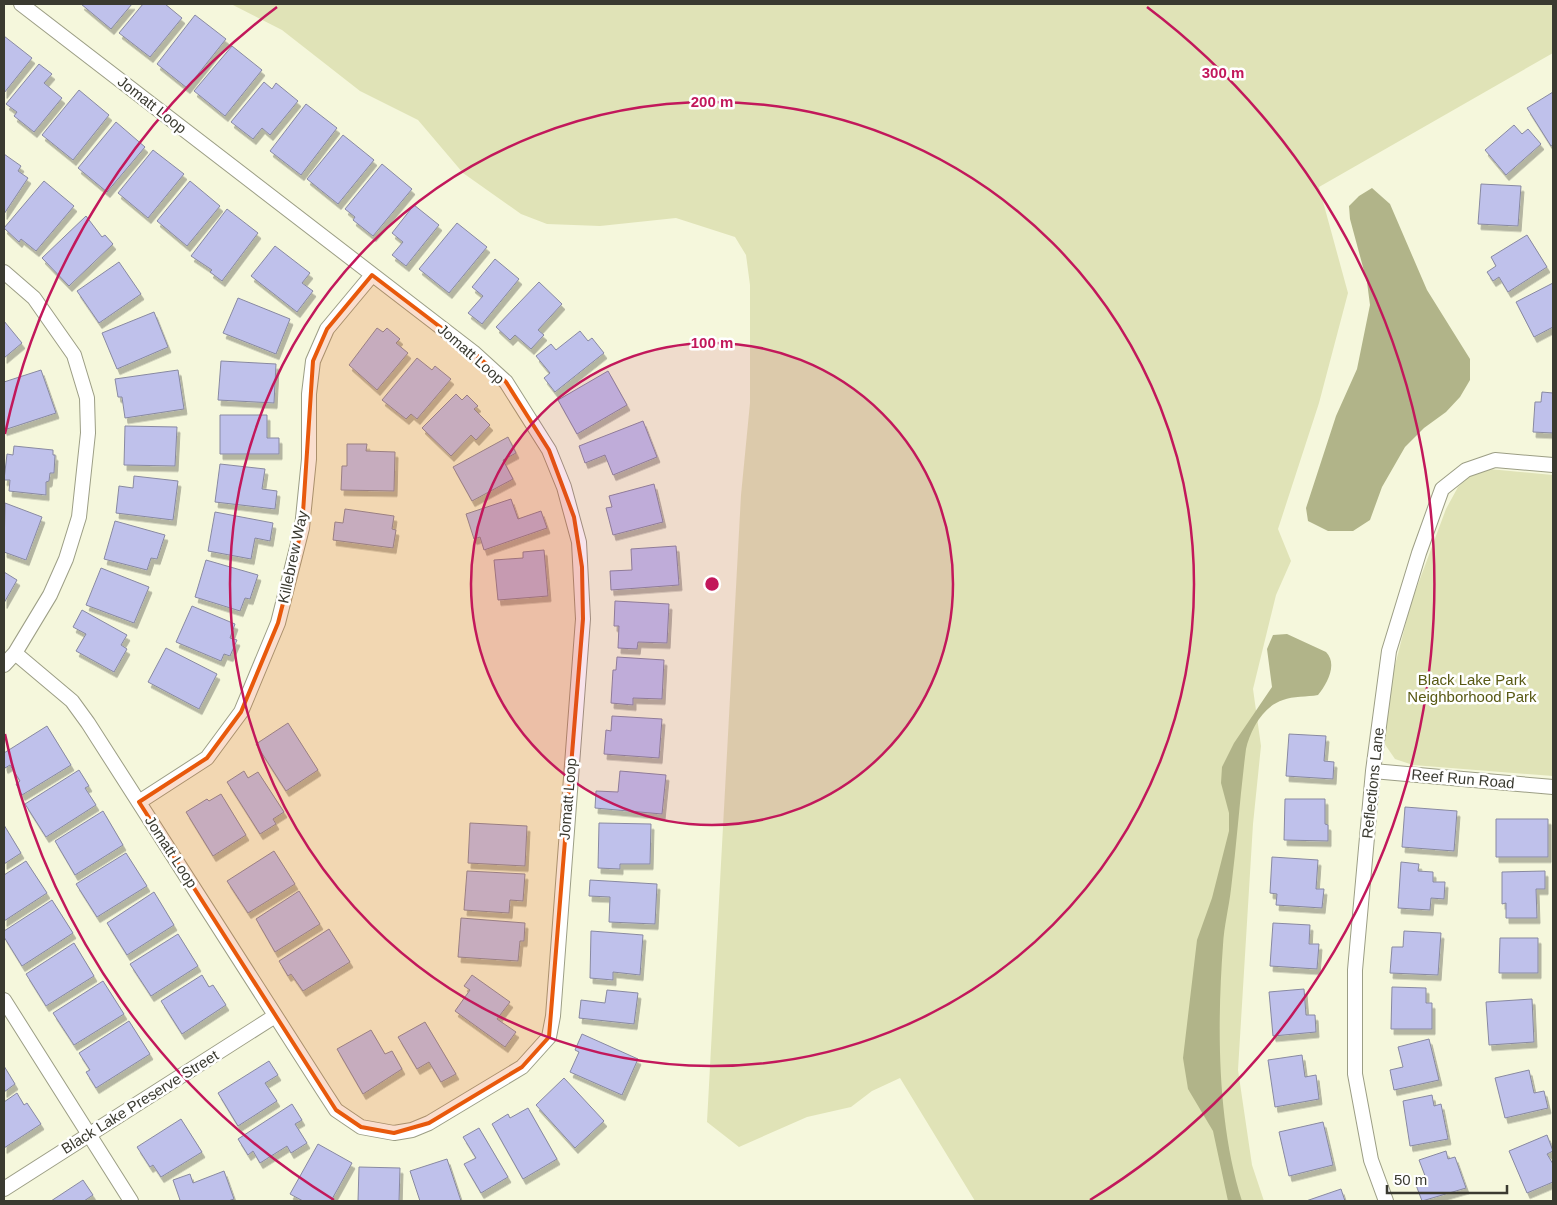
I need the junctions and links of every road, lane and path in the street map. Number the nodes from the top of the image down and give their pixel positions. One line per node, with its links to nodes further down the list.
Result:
1 (21, 4): 3 (street, Jomatt Loop)
2 (4, 272): 5 (street)
3 (372, 275): 9 (street, Killebrew Way); 11 (street, Jomatt Loop)
4 (1553, 465): 7 (street, Reflections Lane)
5 (15, 653): 6 (street); 9 (street, Jomatt Loop)
6 (4, 665)
7 (1373, 771): 8 (street, Reef Run Road); 15 (street, Reflections Lane)
8 (1553, 787)
9 (139, 802): 11 (street, Jomatt Loop)
10 (4, 1000): 12 (street)
11 (275, 1016): 12 (street, Black Lake Preserve Street)
12 (89, 1134): 13 (street, Black Lake Preserve Street); 14 (street)
13 (4, 1189)
14 (131, 1201)
15 (1386, 1201)

